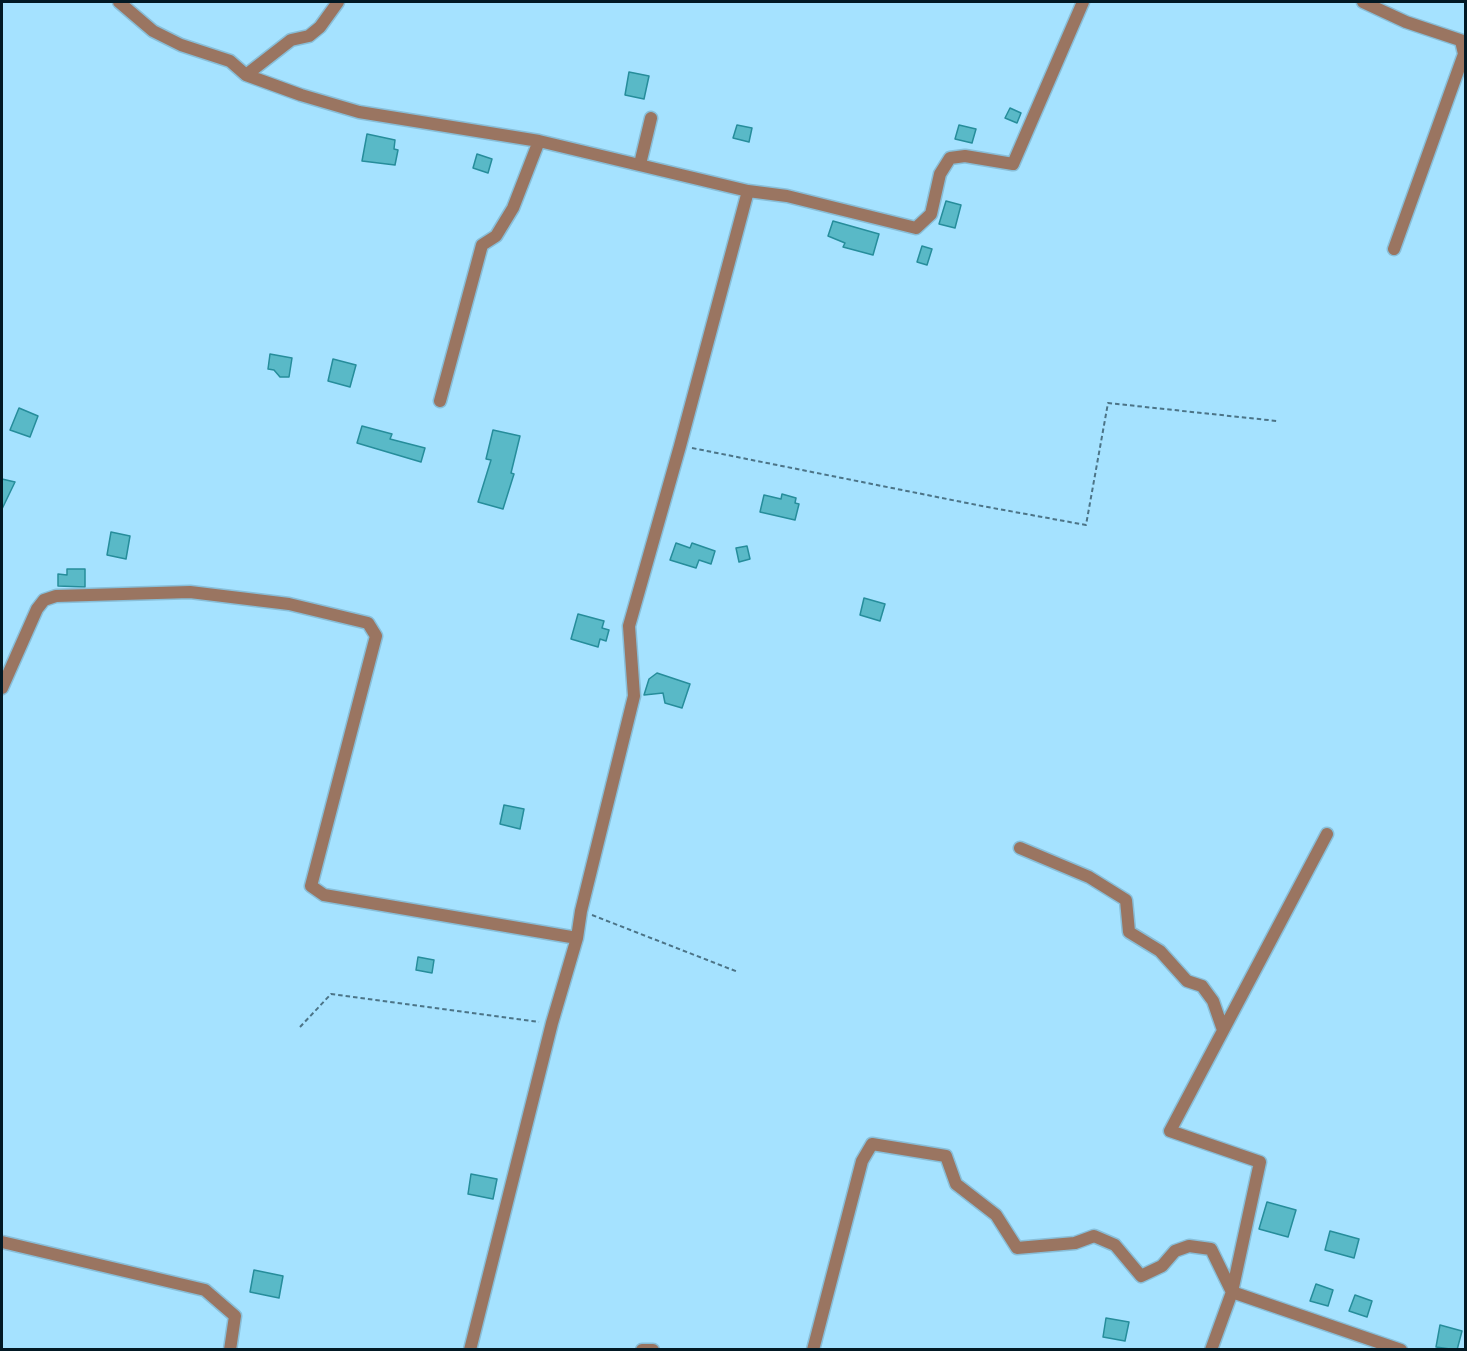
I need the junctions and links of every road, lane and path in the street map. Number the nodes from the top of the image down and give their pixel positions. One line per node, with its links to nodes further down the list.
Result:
1 (119, 2): 6 (street)
2 (338, 2): 6 (street)
3 (1083, 2): 10 (street)
4 (1362, 2): 5 (street)
5 (1463, 41): 11 (street)
6 (246, 75): 8 (street)
7 (651, 118): 9 (street)
8 (539, 141): 9 (street); 12 (street)
9 (640, 164): 10 (street)
10 (748, 191): 14 (street)
11 (1394, 249)
12 (440, 401)
13 (1277, 421): 14 (path)
14 (680, 446): 18 (street)
15 (2, 688): 19 (street)
16 (1327, 834): 23 (street)
17 (1020, 848): 23 (street)
18 (581, 910): 19 (street); 20 (path)
19 (577, 938): 21 (street)
20 (738, 972)
21 (552, 1023): 22 (path); 27 (street)
22 (300, 1027)
23 (1223, 1030): 25 (street)
24 (2, 1242): 26 (street)
25 (1232, 1292): 30 (street); 31 (street); 32 (street)
26 (230, 1350)
27 (470, 1350)
28 (642, 1350): 29 (street)
29 (653, 1350)
30 (813, 1350)
31 (1211, 1350)
32 (1401, 1350)

